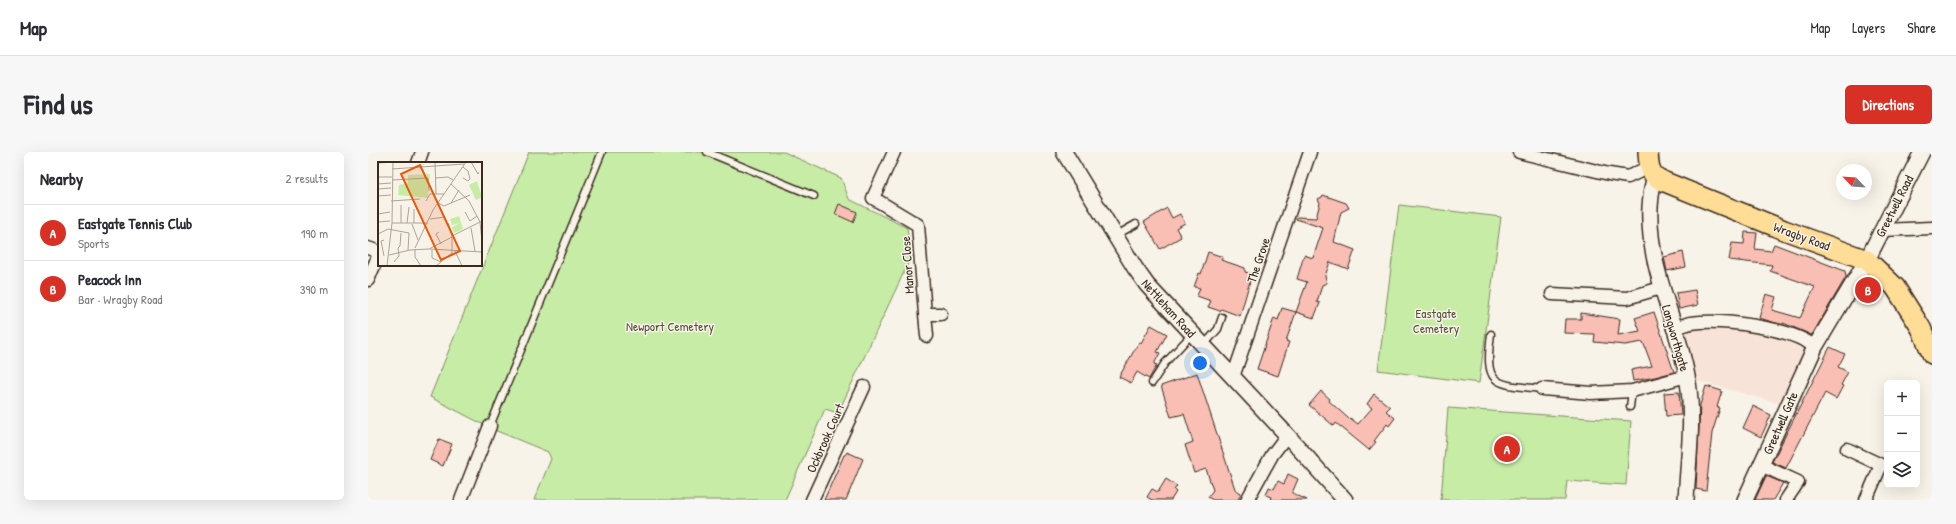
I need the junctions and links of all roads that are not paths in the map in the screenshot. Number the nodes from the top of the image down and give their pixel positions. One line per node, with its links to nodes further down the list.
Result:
1 (422, 152): 9 (street)
2 (602, 152): 40 (lane)
3 (707, 152): 11 (lane)
4 (894, 152): 23 (street, Manor Close)
5 (1064, 152): 15 (street, Nettleham Road)
6 (1310, 152): 34 (street, The Grove)
7 (1519, 152): 10 (street)
8 (1922, 152): 14 (street, Greetwell Road)
9 (418, 162)
10 (1650, 165): 19 (main road, Wragby Road); 21 (street, Langworthgate)
11 (814, 196)
12 (1136, 224): 15 (lane)
13 (1932, 228): 14 (street)
14 (1880, 233): 19 (street, Greetwell Road)
15 (1115, 236): 27 (street, Nettleham Road)
16 (368, 248): 17 (street)
17 (378, 253)
18 (378, 255): 20 (street)
19 (1867, 260): 31 (street, Greetwell Road); 32 (main road, Wragby Road)
20 (368, 280)
21 (1661, 288): 22 (street); 26 (street, Langworthgate)
22 (1552, 294)
23 (925, 314): 24 (street); 29 (street)
24 (942, 314)
25 (1222, 317): 30 (lane)
26 (1673, 329): 31 (street); 33 (street, Langworthgate)
27 (1192, 334): 30 (street, Nettleham Road); 35 (lane)
28 (1491, 334): 37 (lane)
29 (927, 336)
30 (1203, 346): 34 (street, Nettleham Road)
31 (1815, 347): 43 (street, Greetwell Gate)
32 (1932, 354)
33 (1687, 376): 38 (street); 48 (street, Langworthgate)
34 (1233, 377): 41 (street, Nettleham Road)
35 (1152, 383)
36 (864, 387): 45 (street, Ockbrook Court)
37 (1542, 389): 38 (street)
38 (1632, 391): 39 (lane)
39 (1630, 407)
40 (490, 426): 44 (street)
41 (1287, 435): 46 (street); 47 (street, Nettleham Road)
42 (1847, 448): 51 (street)
43 (1761, 465): 49 (street, Greetwell Gate); 50 (street)
44 (461, 500)
45 (812, 500)
46 (1247, 500)
47 (1345, 500)
48 (1686, 500)
49 (1745, 500)
50 (1786, 500)
51 (1866, 500)

